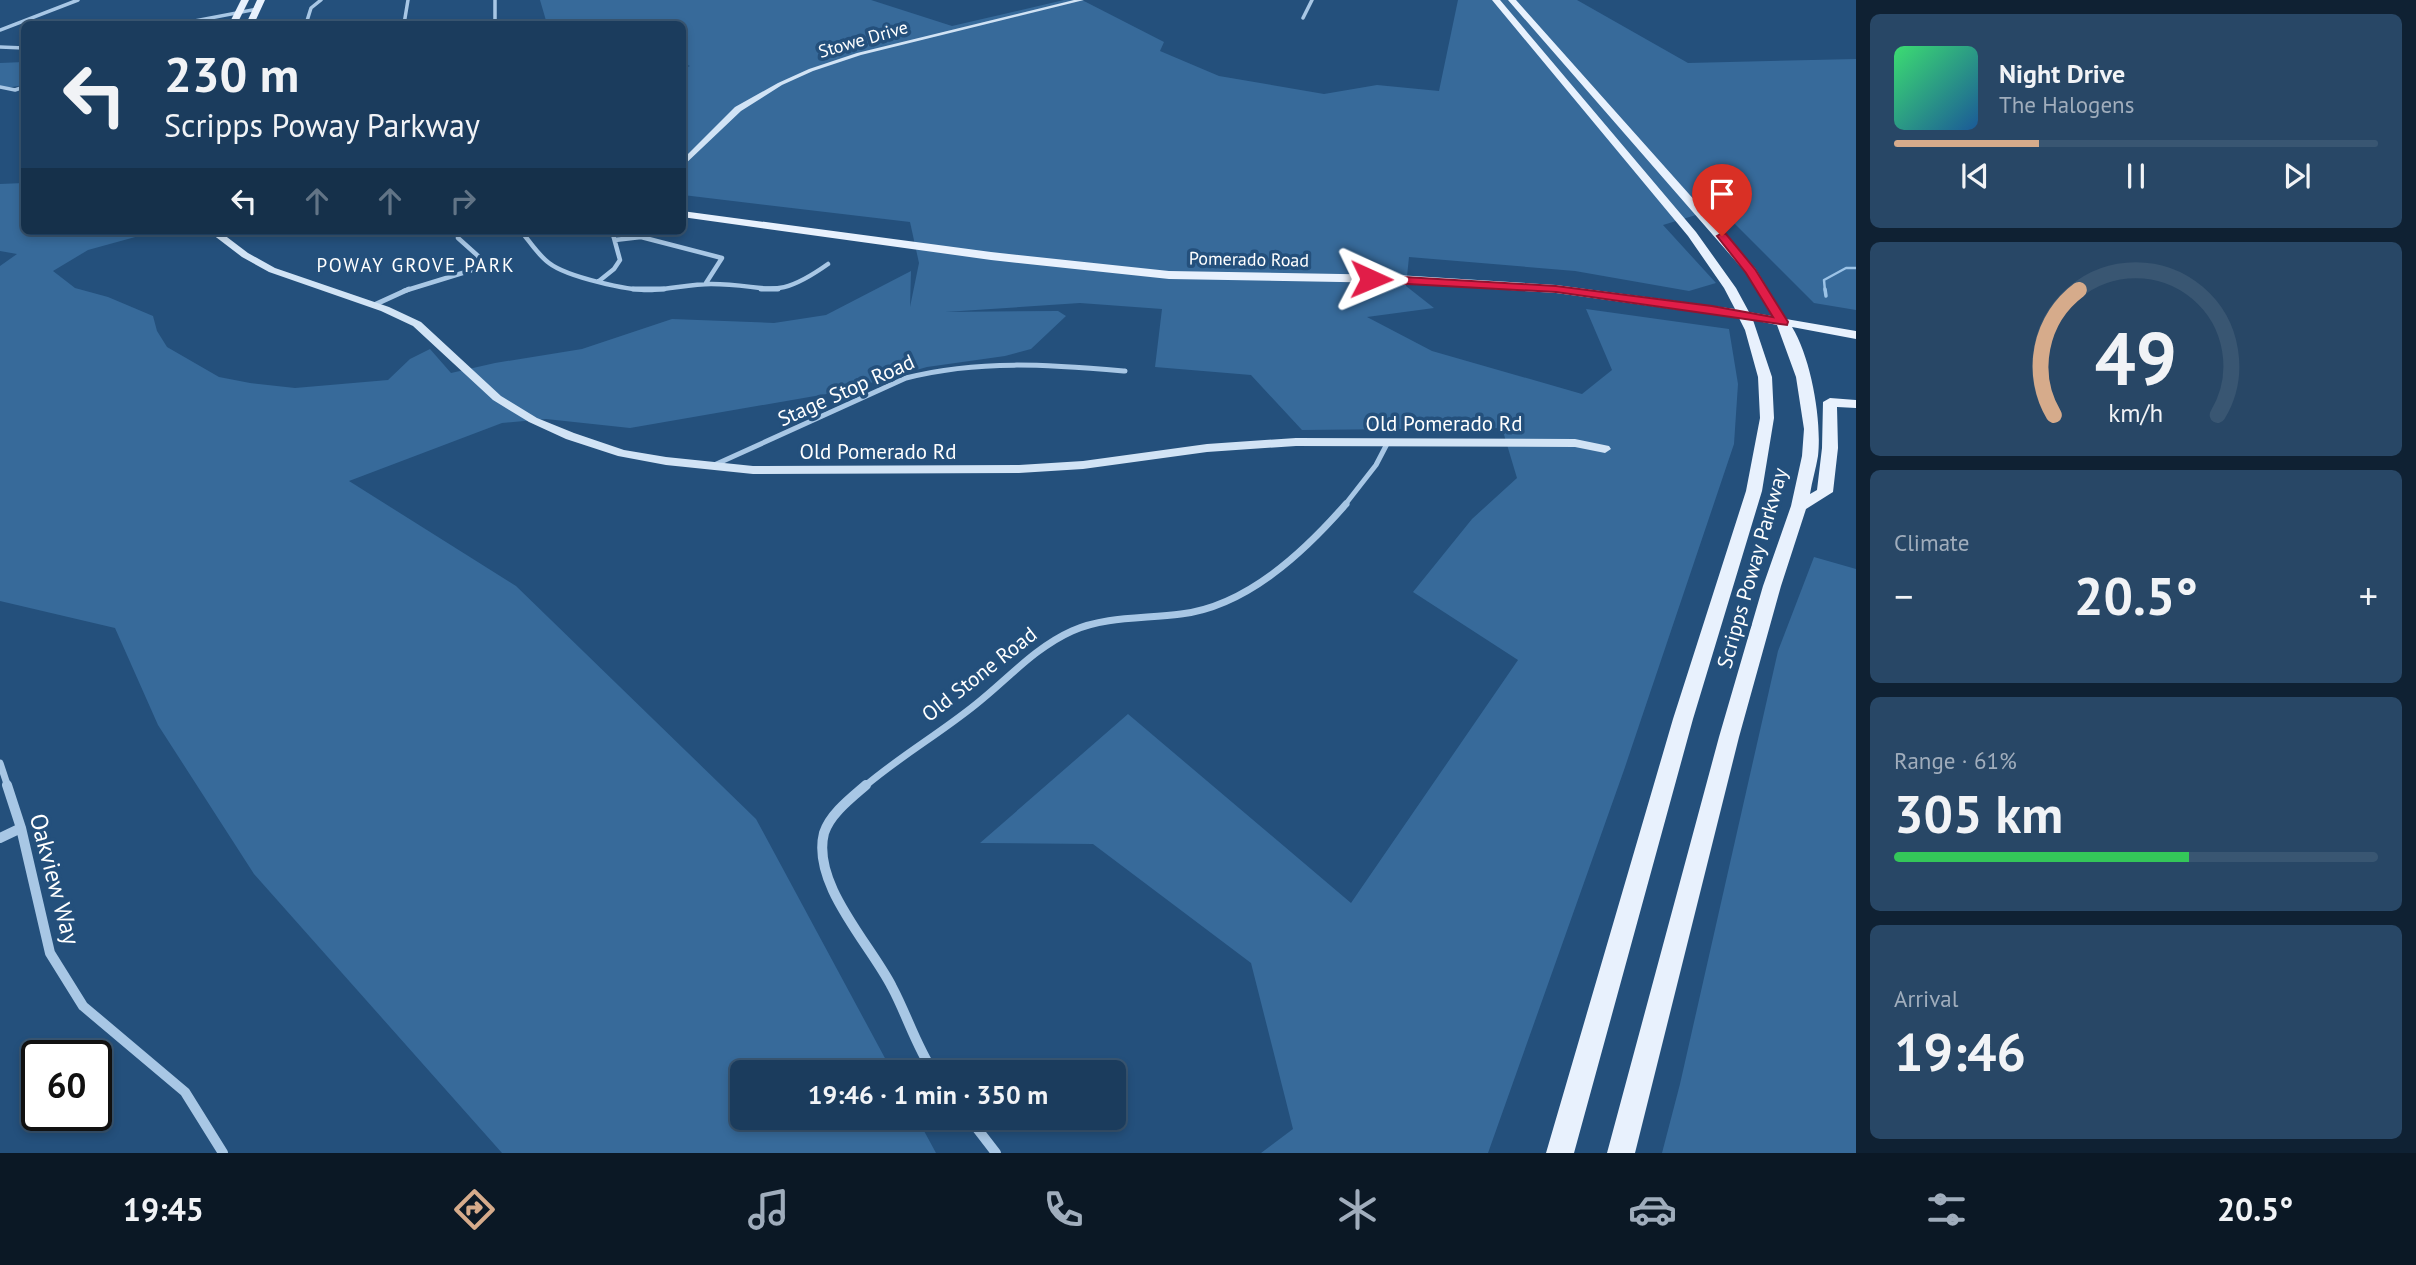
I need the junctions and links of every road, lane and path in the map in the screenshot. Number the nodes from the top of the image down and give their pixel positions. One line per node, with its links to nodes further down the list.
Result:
1 (78, 0): 14 (street)
2 (245, 0): 12 (main road)
3 (261, 0): 11 (main road)
4 (321, 0): 18 (street)
5 (408, 0): 19 (street)
6 (495, 0): 20 (street)
7 (1081, 0): 27 (street, Stowe Drive)
8 (1312, 0): 13 (street)
9 (1496, 0): 39 (main road, Scripps Poway Parkway)
10 (1512, 0): 40 (main road, Scripps Poway Parkway)
11 (257, 9): 12 (street); 17 (main road)
12 (239, 12): 15 (street); 16 (main road)
13 (1303, 18)
14 (23, 21)
15 (194, 21)
16 (234, 21)
17 (251, 21)
18 (307, 21)
19 (404, 21)
20 (495, 21)
21 (21, 22): 22 (street)
22 (0, 30)
23 (0, 47): 24 (street)
24 (21, 48)
25 (0, 87): 26 (street)
26 (21, 89)
27 (686, 161)
28 (686, 204): 39 (main road, Pomerado Road)
29 (686, 215): 39 (main road, Pomerado Road)
30 (218, 235): 38 (street, Old Pomerado Rd)
31 (524, 235): 36 (street)
32 (613, 235): 34 (street)
33 (458, 238): 38 (street)
34 (615, 240): 36 (street); 37 (street)
35 (828, 264): 37 (street)
36 (598, 281): 37 (street)
37 (706, 283)
38 (374, 305): 47 (street, Old Pomerado Rd)
39 (1743, 309): 40 (main road, Pomerado Road); 56 (main road, Scripps Poway Parkway)
40 (1779, 315): 41 (main road, Pomerado Road); 42 (main road, Pomerado Road); 48 (main road, Scripps Poway Parkway)
41 (1856, 323)
42 (1856, 335)
43 (1125, 371): 47 (street, Stage Stop Road)
44 (1856, 404): 48 (main road)
45 (1388, 442): 46 (street, Old Pomerado Rd); 47 (street, Old Pomerado Rd); 52 (street, Old Stone Road)
46 (1605, 449)
47 (712, 467)
48 (1799, 506): 57 (main road, Scripps Poway Parkway)
49 (0, 763): 50 (street, Oakview Way)
50 (21, 828): 51 (street); 54 (street, Oakview Way)
51 (0, 838)
52 (924, 1060)
53 (978, 1130): 55 (street)
54 (223, 1153)
55 (996, 1153)
56 (1560, 1153)
57 (1621, 1153)

